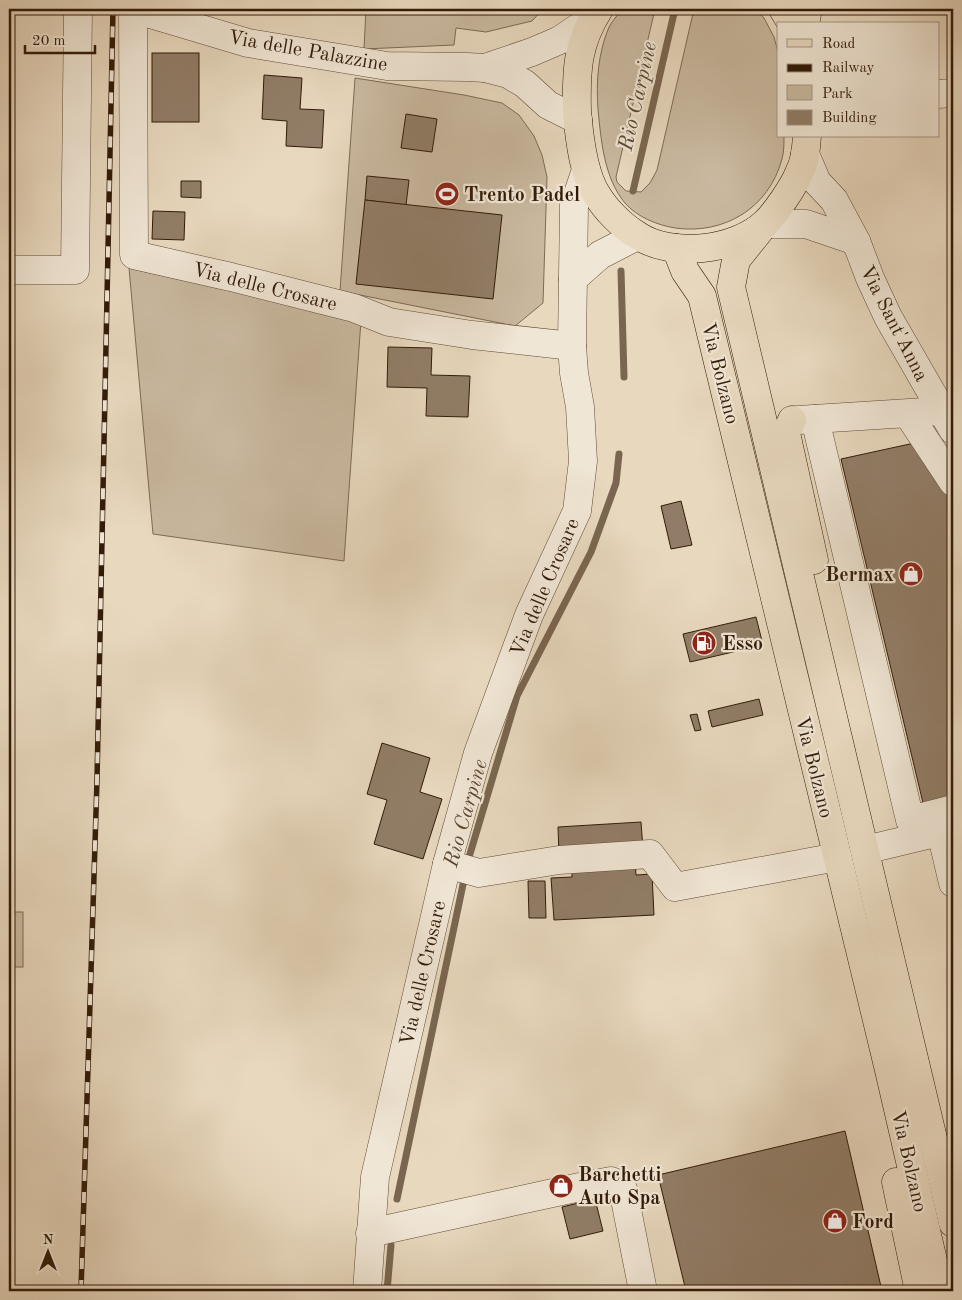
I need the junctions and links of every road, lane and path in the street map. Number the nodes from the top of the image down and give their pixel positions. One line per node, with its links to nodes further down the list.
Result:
1 (78, 9): 18 (street)
2 (134, 9): 8 (street, Via delle Palazzine); 20 (street, Via delle Crosare)
3 (783, 9): 6 (main road)
4 (808, 9): 7 (main road)
5 (596, 13): 8 (street, Via delle Palazzine); 11 (main road)
6 (791, 22)
7 (805, 22)
8 (485, 68): 11 (street, Via delle Palazzine)
9 (953, 93): 10 (street)
10 (940, 94)
11 (578, 120): 13 (main road)
12 (806, 145): 14 (main road, Via Bolzano); 16 (street, Via Sant'Anna)
13 (586, 170): 15 (main road); 19 (street, Via delle Crosare)
14 (765, 224): 16 (street, Via Sant'Anna); 17 (main road); 25 (main road, Via Bolzano)
15 (637, 236): 17 (main road); 19 (street)
16 (856, 241): 23 (street, Via Sant'Anna)
17 (676, 248): 28 (main road, Via Bolzano)
18 (9, 270)
19 (573, 279): 20 (street, Via delle Crosare)
20 (572, 346): 29 (street, Via delle Crosare)
21 (908, 414): 22 (street); 23 (street); 24 (street)
22 (803, 420): 25 (main road); 26 (street)
23 (947, 420)
24 (953, 482)
25 (806, 605): 27 (main road, Via Bolzano)
26 (949, 823): 27 (street); 30 (street)
27 (865, 850): 32 (main road, Via Bolzano)
28 (837, 858): 29 (street); 31 (main road, Via Bolzano)
29 (461, 868): 33 (street, Via delle Crosare)
30 (953, 883)
31 (889, 1070): 36 (main road); 37 (main road, Via Bolzano)
32 (953, 1223)
33 (370, 1233): 34 (street, Via delle Crosare); 35 (street)
34 (367, 1291)
35 (643, 1291)
36 (919, 1291)
37 (940, 1291)

